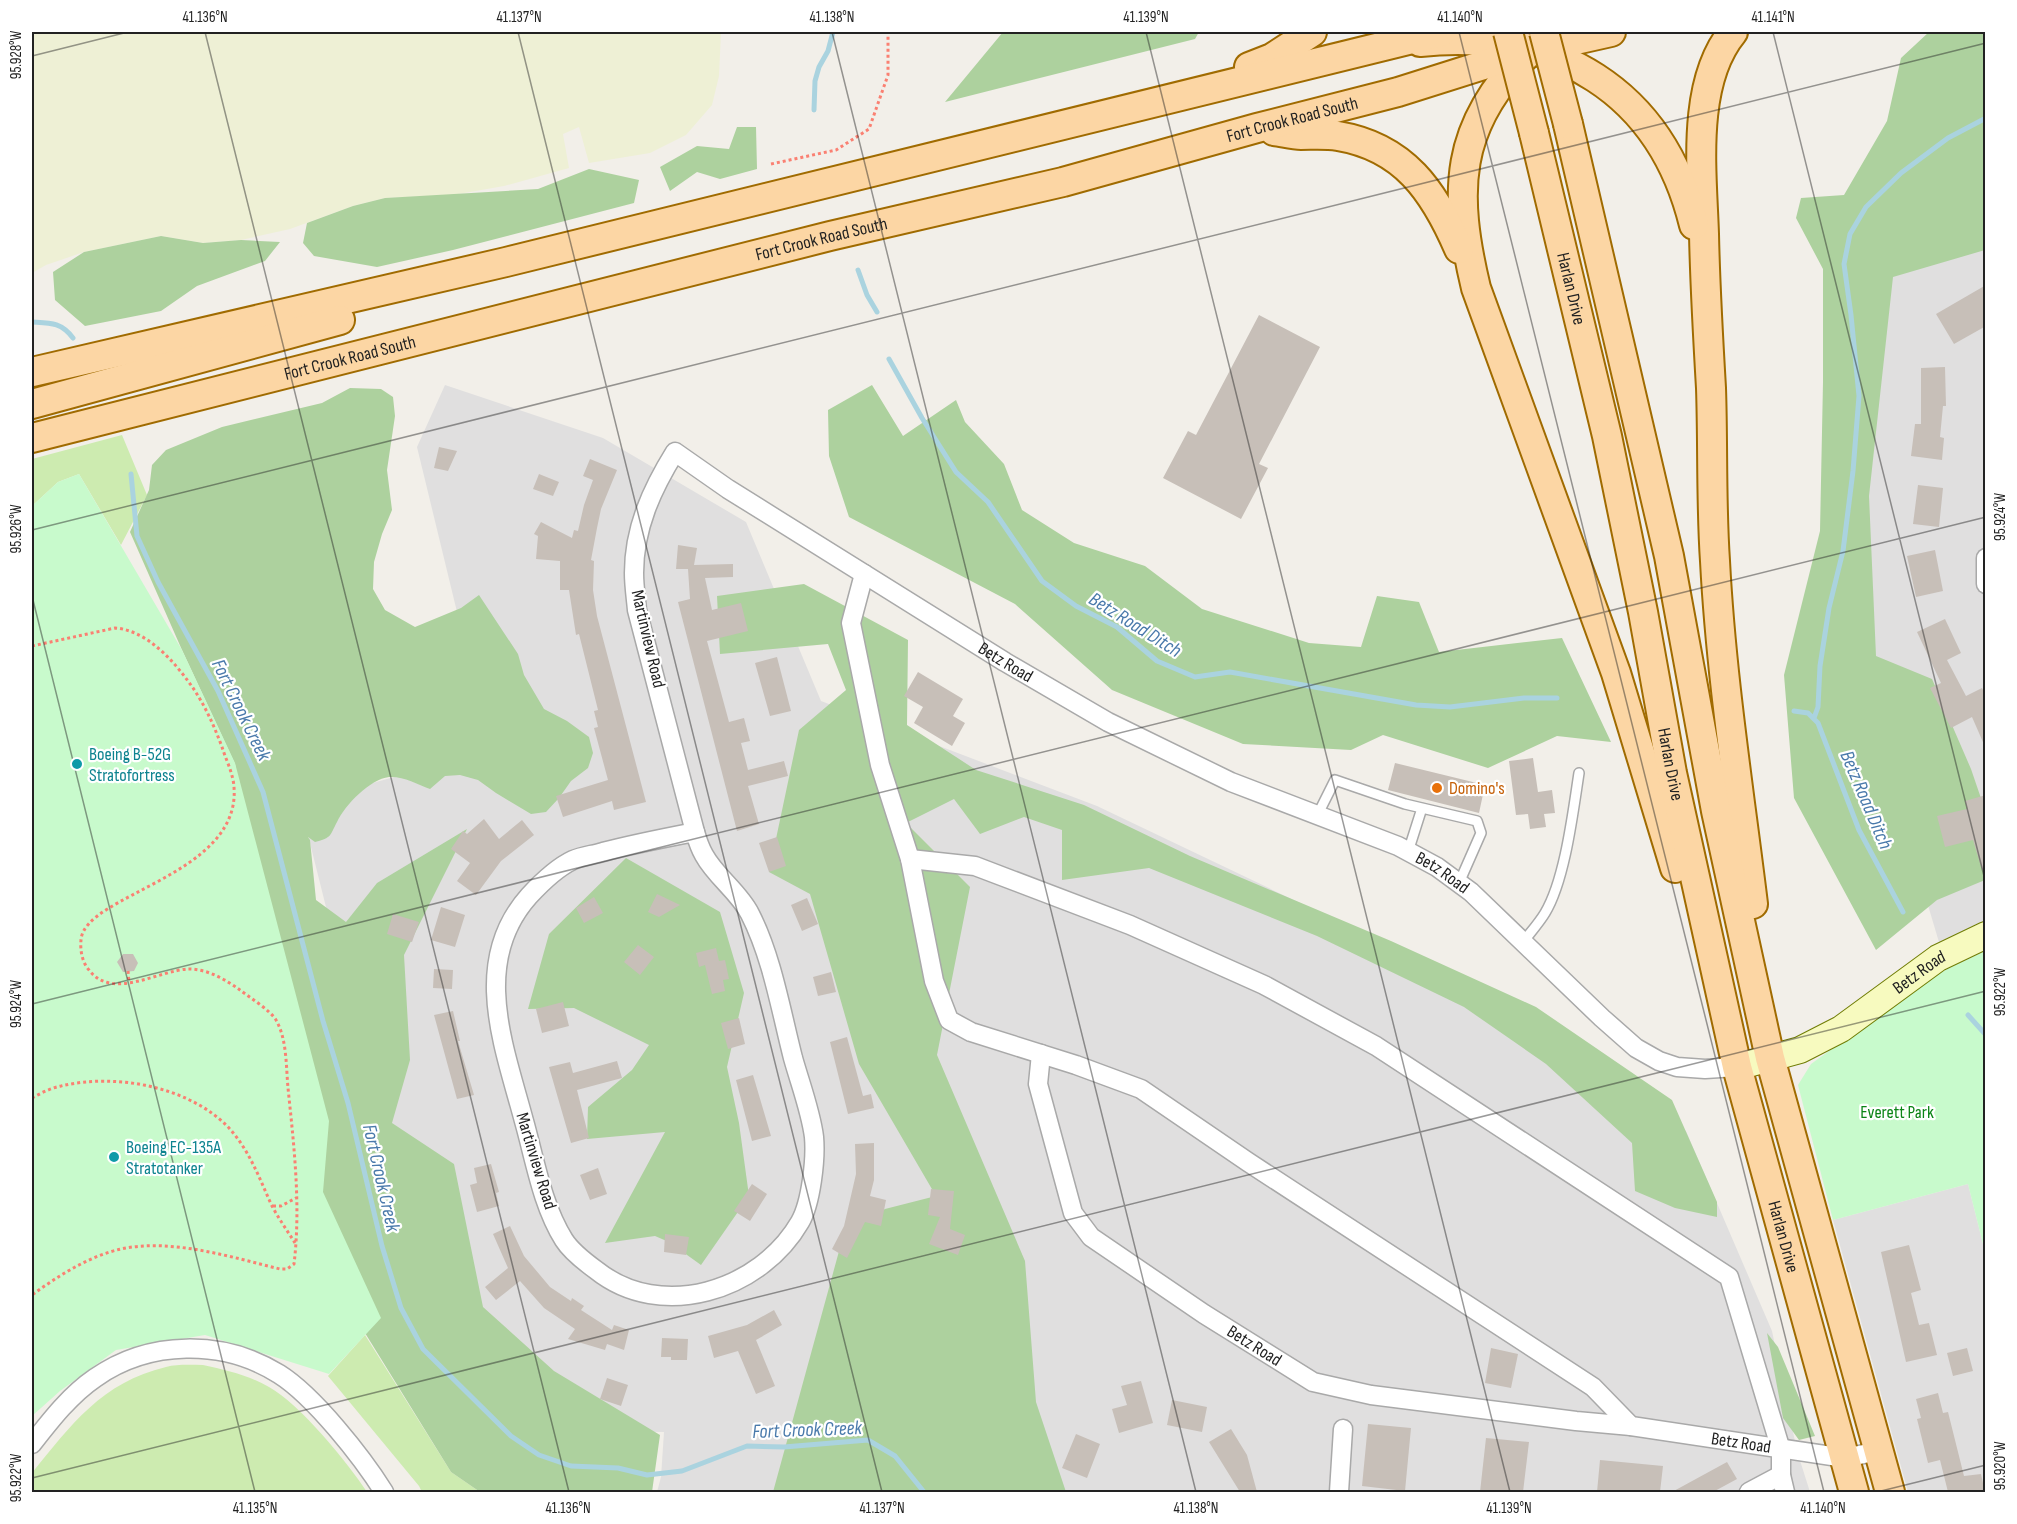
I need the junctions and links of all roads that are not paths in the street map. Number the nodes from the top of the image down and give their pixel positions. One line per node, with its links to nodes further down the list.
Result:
1 (1312, 32): 9 (main road)
2 (1441, 32): 7 (main road)
3 (1611, 32): 6 (main road, Fort Crook Road South)
4 (1733, 32): 13 (main road)
5 (1501, 35): 6 (main road); 7 (main road); 8 (main road); 32 (main road, Harlan Drive, bridge)
6 (1541, 38): 8 (main road, Fort Crook Road South); 12 (main road); 13 (main road); 31 (main road, Harlan Drive, bridge)
7 (1384, 46): 9 (main road)
8 (1439, 80): 10 (main road, Fort Crook Road South)
9 (1081, 119): 11 (main road)
10 (1257, 128): 12 (main road); 16 (main road, Fort Crook Road South)
11 (506, 262): 14 (main road); 15 (main road)
12 (1476, 288): 32 (main road)
13 (1706, 289): 31 (main road)
14 (32, 372)
15 (32, 404)
16 (32, 438)
17 (675, 452): 19 (street, Betz Road); 24 (street, Martinview Road)
18 (1986, 558): 20 (street)
19 (864, 574): 23 (street, Betz Road); 26 (street)
20 (1986, 584)
21 (1579, 773): 29 (lane)
22 (1422, 808): 23 (lane); 25 (lane); 27 (lane)
23 (1317, 816): 25 (street, Betz Road)
24 (694, 832): 24 (street, Martinview Road)
25 (1408, 852): 27 (street, Betz Road)
26 (910, 860): 30 (street); 36 (street, Betz Road)
27 (1459, 883): 29 (street, Betz Road)
28 (1986, 935): 31 (street, Betz Road)
29 (1523, 942): 32 (street, Betz Road)
30 (1041, 1054): 33 (street); 33 (street, Betz Road)
31 (1770, 1058): 32 (street, Betz Road); 37 (main road, Harlan Drive)
32 (1737, 1067): 38 (main road, Harlan Drive)
33 (1631, 1426): 36 (street, Betz Road)
34 (1343, 1429): 41 (street)
35 (32, 1443): 40 (street)
36 (1781, 1450): 38 (street, Betz Road); 39 (street)
37 (1878, 1451): 38 (street, Betz Road); 44 (main road, Harlan Drive)
38 (1845, 1458): 43 (main road, Harlan Drive)
39 (1783, 1484): 42 (street)
40 (384, 1492)
41 (1338, 1492)
42 (1749, 1492)
43 (1854, 1492)
44 (1890, 1492)

